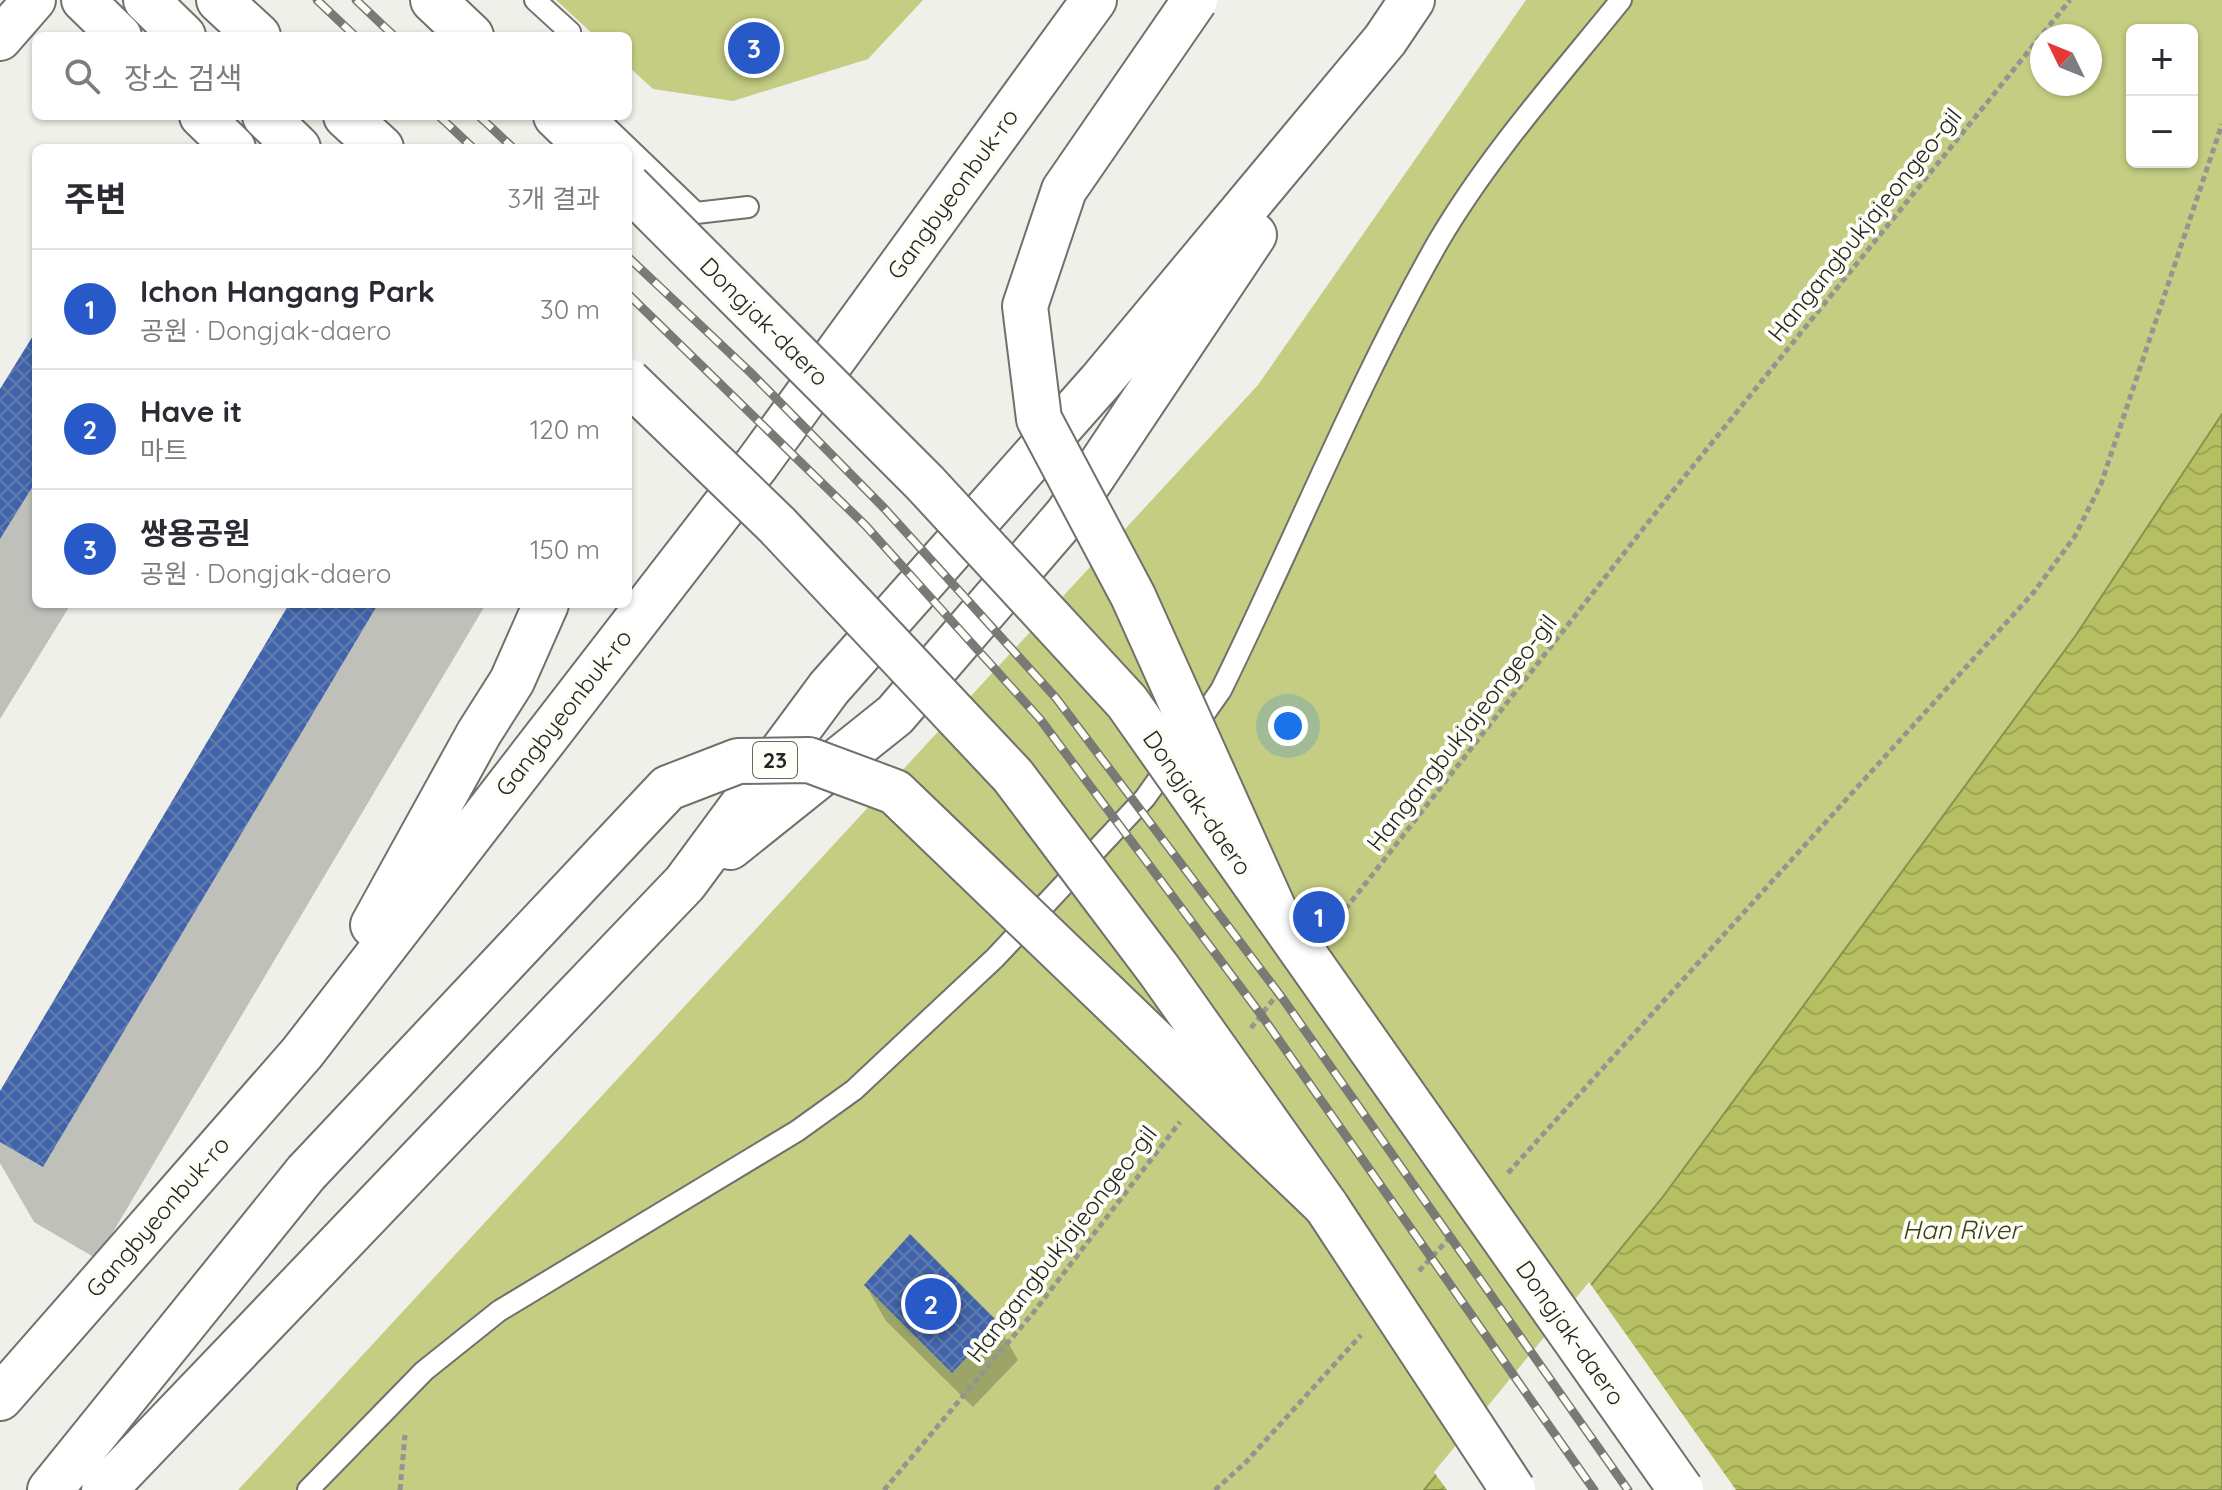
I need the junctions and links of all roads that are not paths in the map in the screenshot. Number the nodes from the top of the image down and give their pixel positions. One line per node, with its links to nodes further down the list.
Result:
1 (34, 0): 16 (street)
2 (83, 0): 11 (street)
3 (146, 0): 12 (main road)
4 (219, 0): 13 (main road)
5 (433, 0): 14 (main road)
6 (535, 0): 15 (lane)
7 (1094, 0): 37 (main road, Gangbyeonbuk-ro)
8 (1195, 0): 36 (main road, bridge)
9 (1412, 0): 17 (main road, 23)
10 (1621, 0): 42 (lane)
11 (116, 32)
12 (179, 32)
13 (254, 32)
14 (467, 32)
15 (570, 32)
16 (0, 39)
17 (1385, 40): 35 (main road, 23); 35 (main road, 23)
18 (205, 120): 23 (street)
19 (269, 120): 24 (main road)
20 (350, 120): 25 (main road)
21 (560, 120): 26 (main road)
22 (599, 120): 27 (lane)
23 (230, 144)
24 (294, 144)
25 (377, 144)
26 (585, 144)
27 (624, 144)
28 (632, 152): 30 (lane)
29 (632, 190): 36 (main road, Dongjak-daero, bridge)
30 (748, 207)
31 (632, 385): 38 (main road, bridge)
32 (544, 608): 34 (main road)
33 (567, 608): 34 (main road)
34 (479, 733): 37 (main road)
35 (685, 883): 41 (main road, 23)
36 (1276, 914): 44 (main road, Dongjak-daero, bridge)
37 (302, 1053): 39 (main road, Gangbyeonbuk-ro)
38 (1326, 1206): 40 (main road, bridge); 43 (main road, bridge)
39 (0, 1398)
40 (50, 1490)
41 (104, 1490)
42 (308, 1490)
43 (1513, 1490)
44 (1681, 1490)

